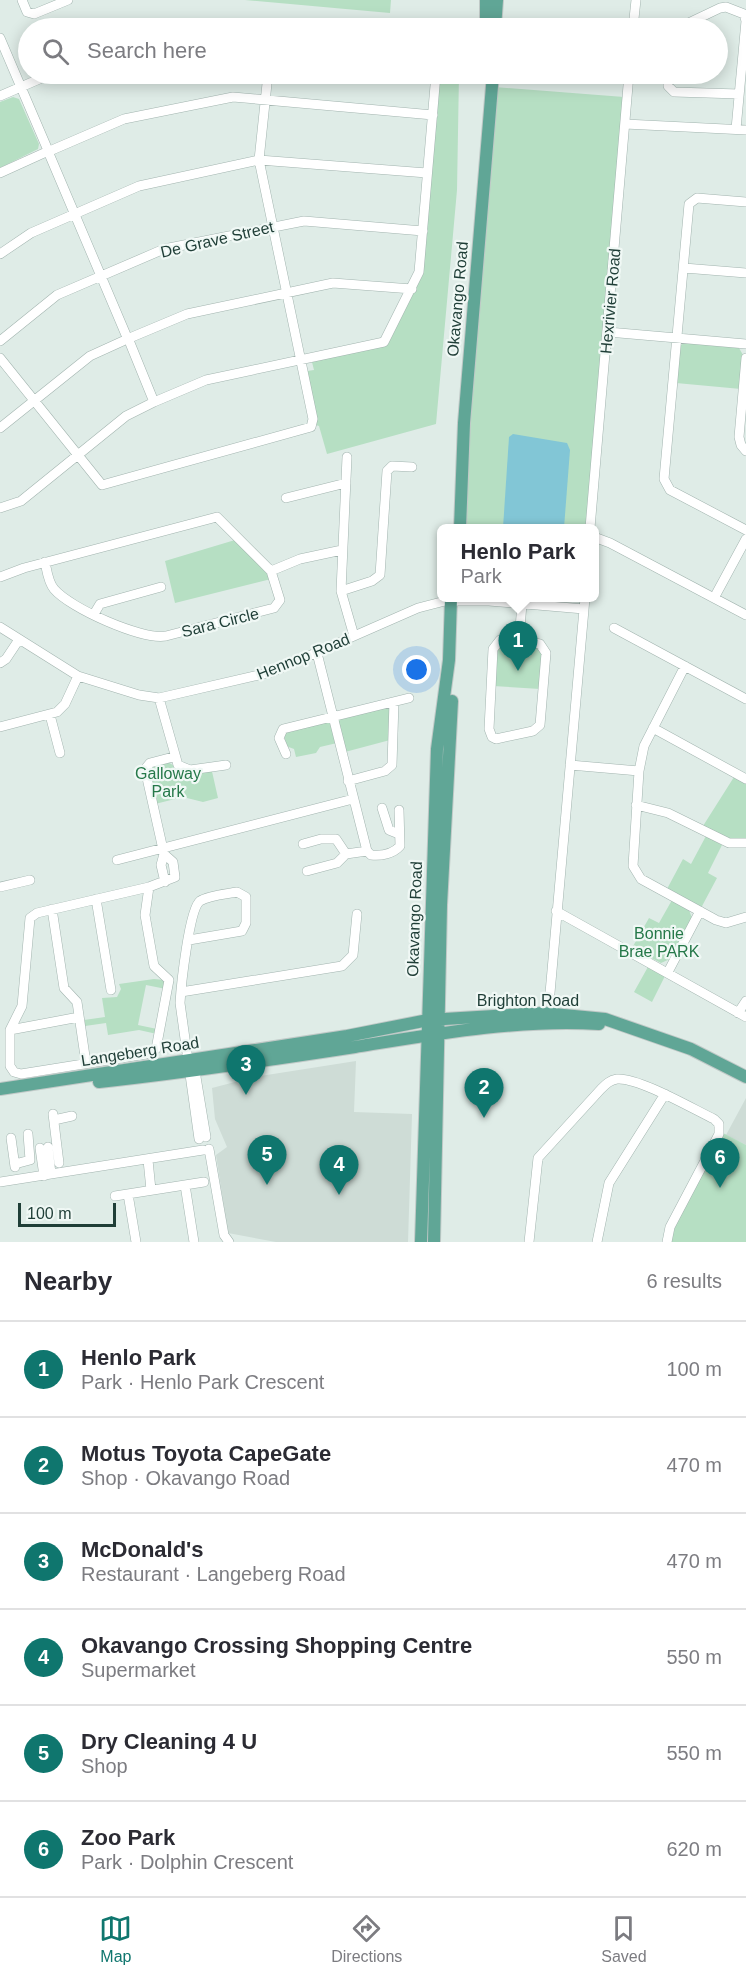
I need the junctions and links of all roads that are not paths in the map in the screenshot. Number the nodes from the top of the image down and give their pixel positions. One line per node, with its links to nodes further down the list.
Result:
1 (22, 0): 2 (street)
2 (68, 0)
3 (486, 0): 6 (main road)
4 (497, 0): 7 (main road)
5 (636, 0): 8 (street)
6 (486, 18)
7 (496, 18)
8 (634, 18)
9 (699, 18): 21 (street)
10 (0, 38): 11 (street)
11 (18, 80)
12 (20, 84): 20 (street)
13 (28, 84): 20 (street)
14 (267, 84): 23 (street)
15 (435, 84): 24 (street)
16 (487, 84): 59 (main road, Okavango Road)
17 (492, 84): 60 (main road, Okavango Road)
18 (629, 84): 25 (street, Hexrivier Road)
19 (668, 84): 21 (street)
20 (21, 87): 22 (street); 27 (street)
21 (739, 94): 26 (street)
22 (0, 96)
23 (265, 100): 24 (street); 27 (street); 28 (street)
24 (433, 115): 30 (street)
25 (625, 124): 26 (street); 41 (street, Hexrivier Road)
26 (741, 129)
27 (48, 152): 29 (street); 32 (street)
28 (260, 160): 30 (street); 32 (street); 33 (street)
29 (0, 173)
30 (428, 173): 34 (street)
31 (746, 202): 36 (street)
32 (76, 214): 35 (street); 38 (street)
33 (273, 227): 34 (street, De Grave Street); 38 (street, De Grave Street); 40 (street)
34 (423, 231): 39 (street)
35 (0, 254)
36 (684, 268): 37 (street); 42 (street)
37 (746, 273)
38 (102, 276): 43 (street); 44 (street, De Grave Street)
39 (412, 290): 40 (street); 48 (street)
40 (287, 293): 43 (street); 48 (street)
41 (608, 332): 42 (street); 61 (street, Hexrivier Road)
42 (677, 338): 45 (street); 62 (street)
43 (128, 339): 49 (street); 50 (street)
44 (0, 341)
45 (746, 344)
46 (0, 358): 49 (street)
47 (746, 358): 52 (street)
48 (301, 361): 50 (street); 53 (street)
49 (34, 401): 51 (street); 53 (street)
50 (154, 402): 53 (street)
51 (0, 428)
52 (746, 451)
53 (77, 455): 58 (street)
54 (347, 458): 56 (street)
55 (412, 467): 70 (street)
56 (346, 483): 57 (street); 65 (street)
57 (286, 498)
58 (0, 508)
59 (454, 524)
60 (460, 524)
61 (590, 524)
62 (746, 530)
63 (599, 539): 71 (street)
64 (746, 539): 71 (street)
65 (342, 550): 67 (street); 70 (street)
66 (45, 562): 67 (street); 68 (street); 78 (street, Sara Circle)
67 (272, 571): 78 (street, Sara Circle)
68 (0, 576)
69 (161, 587): 78 (street)
70 (341, 591): 82 (street)
71 (714, 598): 79 (street)
72 (442, 602): 82 (street, Hennop Road)
73 (454, 602): 134 (main road, Okavango Road)
74 (495, 602): 76 (street, Hennop Road)
75 (585, 602): 77 (street)
76 (522, 604): 77 (street, Hennop Road); 83 (street)
77 (584, 609): 101 (street)
78 (94, 614)
79 (746, 615)
80 (0, 627): 84 (street, Hennop Road)
81 (614, 628): 87 (street)
82 (354, 636): 85 (street, Hennop Road)
83 (519, 640): 83 (street)
84 (18, 641): 86 (street); 88 (street, Hennop Road)
85 (317, 653): 89 (street, Hennop Road); 94 (street)
86 (0, 663)
87 (685, 666): 91 (street); 96 (street)
88 (78, 676): 89 (street, Hennop Road); 93 (street)
89 (159, 698): 99 (street)
90 (409, 698): 92 (street)
91 (746, 699)
92 (394, 702): 94 (street); 104 (street)
93 (50, 716): 95 (street); 97 (street)
94 (333, 717): 98 (street); 104 (street)
95 (0, 727)
96 (653, 729): 102 (street); 103 (street)
97 (60, 753)
98 (286, 754)
99 (173, 757): 100 (street); 112 (street)
100 (226, 765)
101 (570, 765): 102 (street); 122 (street)
102 (639, 771): 106 (street)
103 (746, 779)
104 (348, 781): 105 (street)
105 (353, 799): 112 (street); 113 (street)
106 (636, 805): 110 (street); 123 (street)
107 (382, 808): 109 (street)
108 (399, 810): 109 (street)
109 (399, 834): 113 (street)
110 (746, 843)
111 (303, 844): 114 (street)
112 (163, 851): 115 (street); 119 (street)
113 (367, 851): 114 (street)
114 (346, 854): 116 (street)
115 (117, 860)
116 (307, 871)
117 (30, 880): 118 (street)
118 (0, 887)
119 (149, 887): 120 (street); 138 (street)
120 (96, 899): 121 (street); 128 (street)
121 (52, 909): 133 (street); 136 (street)
122 (556, 911): 127 (street); 130 (street)
123 (700, 911): 125 (street); 127 (street)
124 (357, 914): 129 (street)
125 (746, 917)
126 (189, 940): 126 (street); 129 (street)
127 (668, 972): 132 (street)
128 (111, 990)
129 (181, 992): 139 (street)
130 (550, 993)
131 (746, 1001): 132 (street)
132 (742, 1015)
133 (79, 1017): 136 (street); 138 (street)
134 (434, 1020): 135 (main road, Brighton Road); 137 (main road, Okavango Road); 139 (main road, Langeberg Road)
135 (615, 1024): 137 (main road, Brighton Road); 140 (main road, Brighton Road)
136 (10, 1030): 138 (street)
137 (433, 1035): 139 (main road, Langeberg Road); 161 (main road, Okavango Road); 162 (main road, Okavango Road)
138 (86, 1063)
139 (191, 1065): 141 (main road, Langeberg Road); 143 (main road, Langeberg Road); 148 (street)
140 (746, 1077)
141 (0, 1089)
142 (665, 1094): 163 (street); 164 (street); 165 (street)
143 (0, 1096)
144 (72, 1116): 147 (street)
145 (28, 1134): 147 (street)
146 (11, 1138): 147 (street)
147 (44, 1147): 150 (street); 150 (street)
148 (204, 1147): 149 (street); 160 (street)
149 (148, 1160): 151 (street); 155 (street)
150 (50, 1163): 151 (street)
151 (48, 1175): 152 (street)
152 (0, 1182)
153 (204, 1182): 154 (street)
154 (185, 1185): 155 (street); 159 (street)
155 (151, 1190): 156 (street)
156 (128, 1194): 157 (street); 158 (street)
157 (115, 1196)
158 (136, 1242)
159 (194, 1242)
160 (229, 1242)
161 (421, 1242)
162 (434, 1242)
163 (529, 1242)
164 (597, 1242)
165 (667, 1242)

